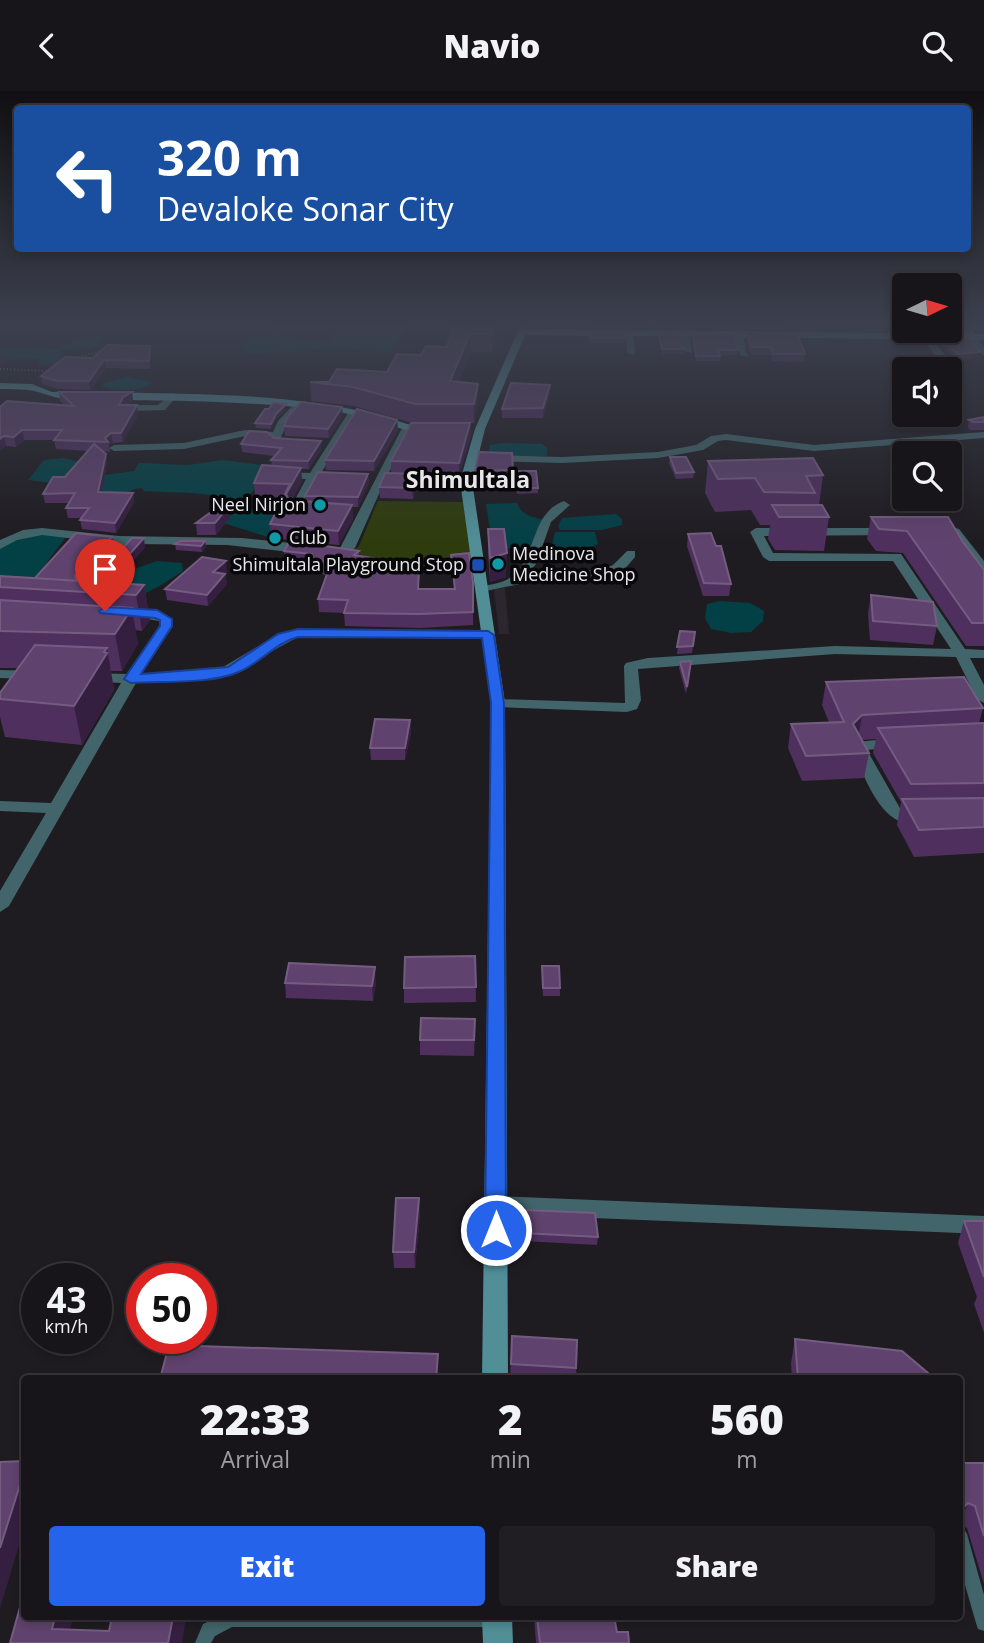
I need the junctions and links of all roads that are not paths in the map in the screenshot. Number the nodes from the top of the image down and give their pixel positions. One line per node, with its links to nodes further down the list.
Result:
1 (172, 396): 5 (street)
2 (178, 396): 4 (main road)
3 (491, 396): 17 (main road)
4 (299, 405): 6 (main road); 9 (street)
5 (131, 408)
6 (354, 412): 7 (main road); 15 (street)
7 (407, 428): 8 (main road); 25 (street)
8 (449, 429)
9 (276, 435): 12 (street); 16 (street)
10 (984, 435): 11 (street)
11 (908, 441)
12 (291, 442)
13 (892, 442): 17 (street)
14 (319, 444): 15 (street)
15 (333, 444): 19 (street)
16 (114, 449)
17 (472, 458): 31 (main road)
18 (266, 474): 19 (street)
19 (313, 476): 20 (street); 22 (street)
20 (353, 478)
21 (564, 505): 29 (street)
22 (296, 509)
23 (902, 532): 34 (street)
24 (929, 532): 28 (street)
25 (129, 540): 26 (street); 30 (street)
26 (0, 545)
27 (631, 554): 29 (street)
28 (984, 570)
29 (514, 581): 31 (street)
30 (86, 587)
31 (481, 590): 33 (main road)
32 (105, 611): 39 (street)
33 (488, 635): 39 (street); 41 (main road)
34 (961, 654): 35 (street); 40 (street); 41 (street)
35 (984, 654)
36 (0, 674): 37 (street)
37 (52, 676)
38 (79, 677): 39 (street)
39 (131, 679): 44 (street)
40 (984, 699)
41 (498, 703): 47 (main road)
42 (916, 743): 45 (street)
43 (0, 806): 44 (street)
44 (58, 808): 46 (street)
45 (944, 818)
46 (0, 906)
47 (496, 1205): 48 (street); 49 (main road)
48 (984, 1226)
49 (495, 1375)
50 (965, 1577): 53 (lane)
51 (229, 1620): 55 (lane)
52 (269, 1620): 54 (lane)
53 (984, 1623)
54 (497, 1626)
55 (204, 1643)

